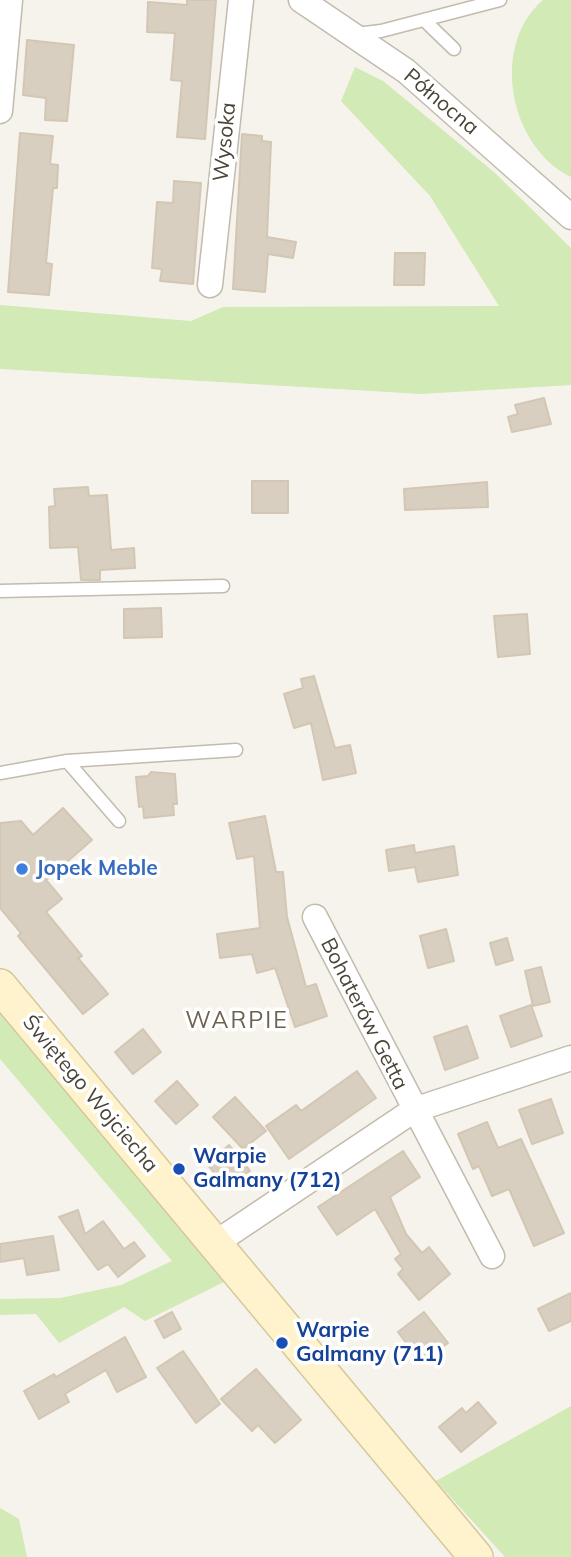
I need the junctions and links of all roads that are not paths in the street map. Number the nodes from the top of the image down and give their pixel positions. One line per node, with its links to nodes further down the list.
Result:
1 (10, 0): 8 (street)
2 (241, 0): 10 (street, Wysoka)
3 (301, 0): 6 (street, Północna)
4 (500, 0): 5 (lane)
5 (424, 20): 6 (lane); 7 (lane)
6 (352, 35): 9 (street, Północna)
7 (454, 49)
8 (0, 111)
9 (571, 217)
10 (209, 285)
11 (223, 586): 12 (lane)
12 (0, 591)
13 (236, 750): 14 (lane)
14 (67, 761): 15 (lane); 16 (lane)
15 (0, 773)
16 (119, 821)
17 (314, 917): 20 (street, Bohaterów Getta)
18 (0, 986): 21 (street, Świętego Wojciecha)
19 (571, 1058): 20 (street, Bohaterów Getta)
20 (414, 1110): 21 (street, Bohaterów Getta); 22 (street, Bohaterów Getta)
21 (214, 1244): 23 (street, Świętego Wojciecha)
22 (492, 1256)
23 (476, 1557)

